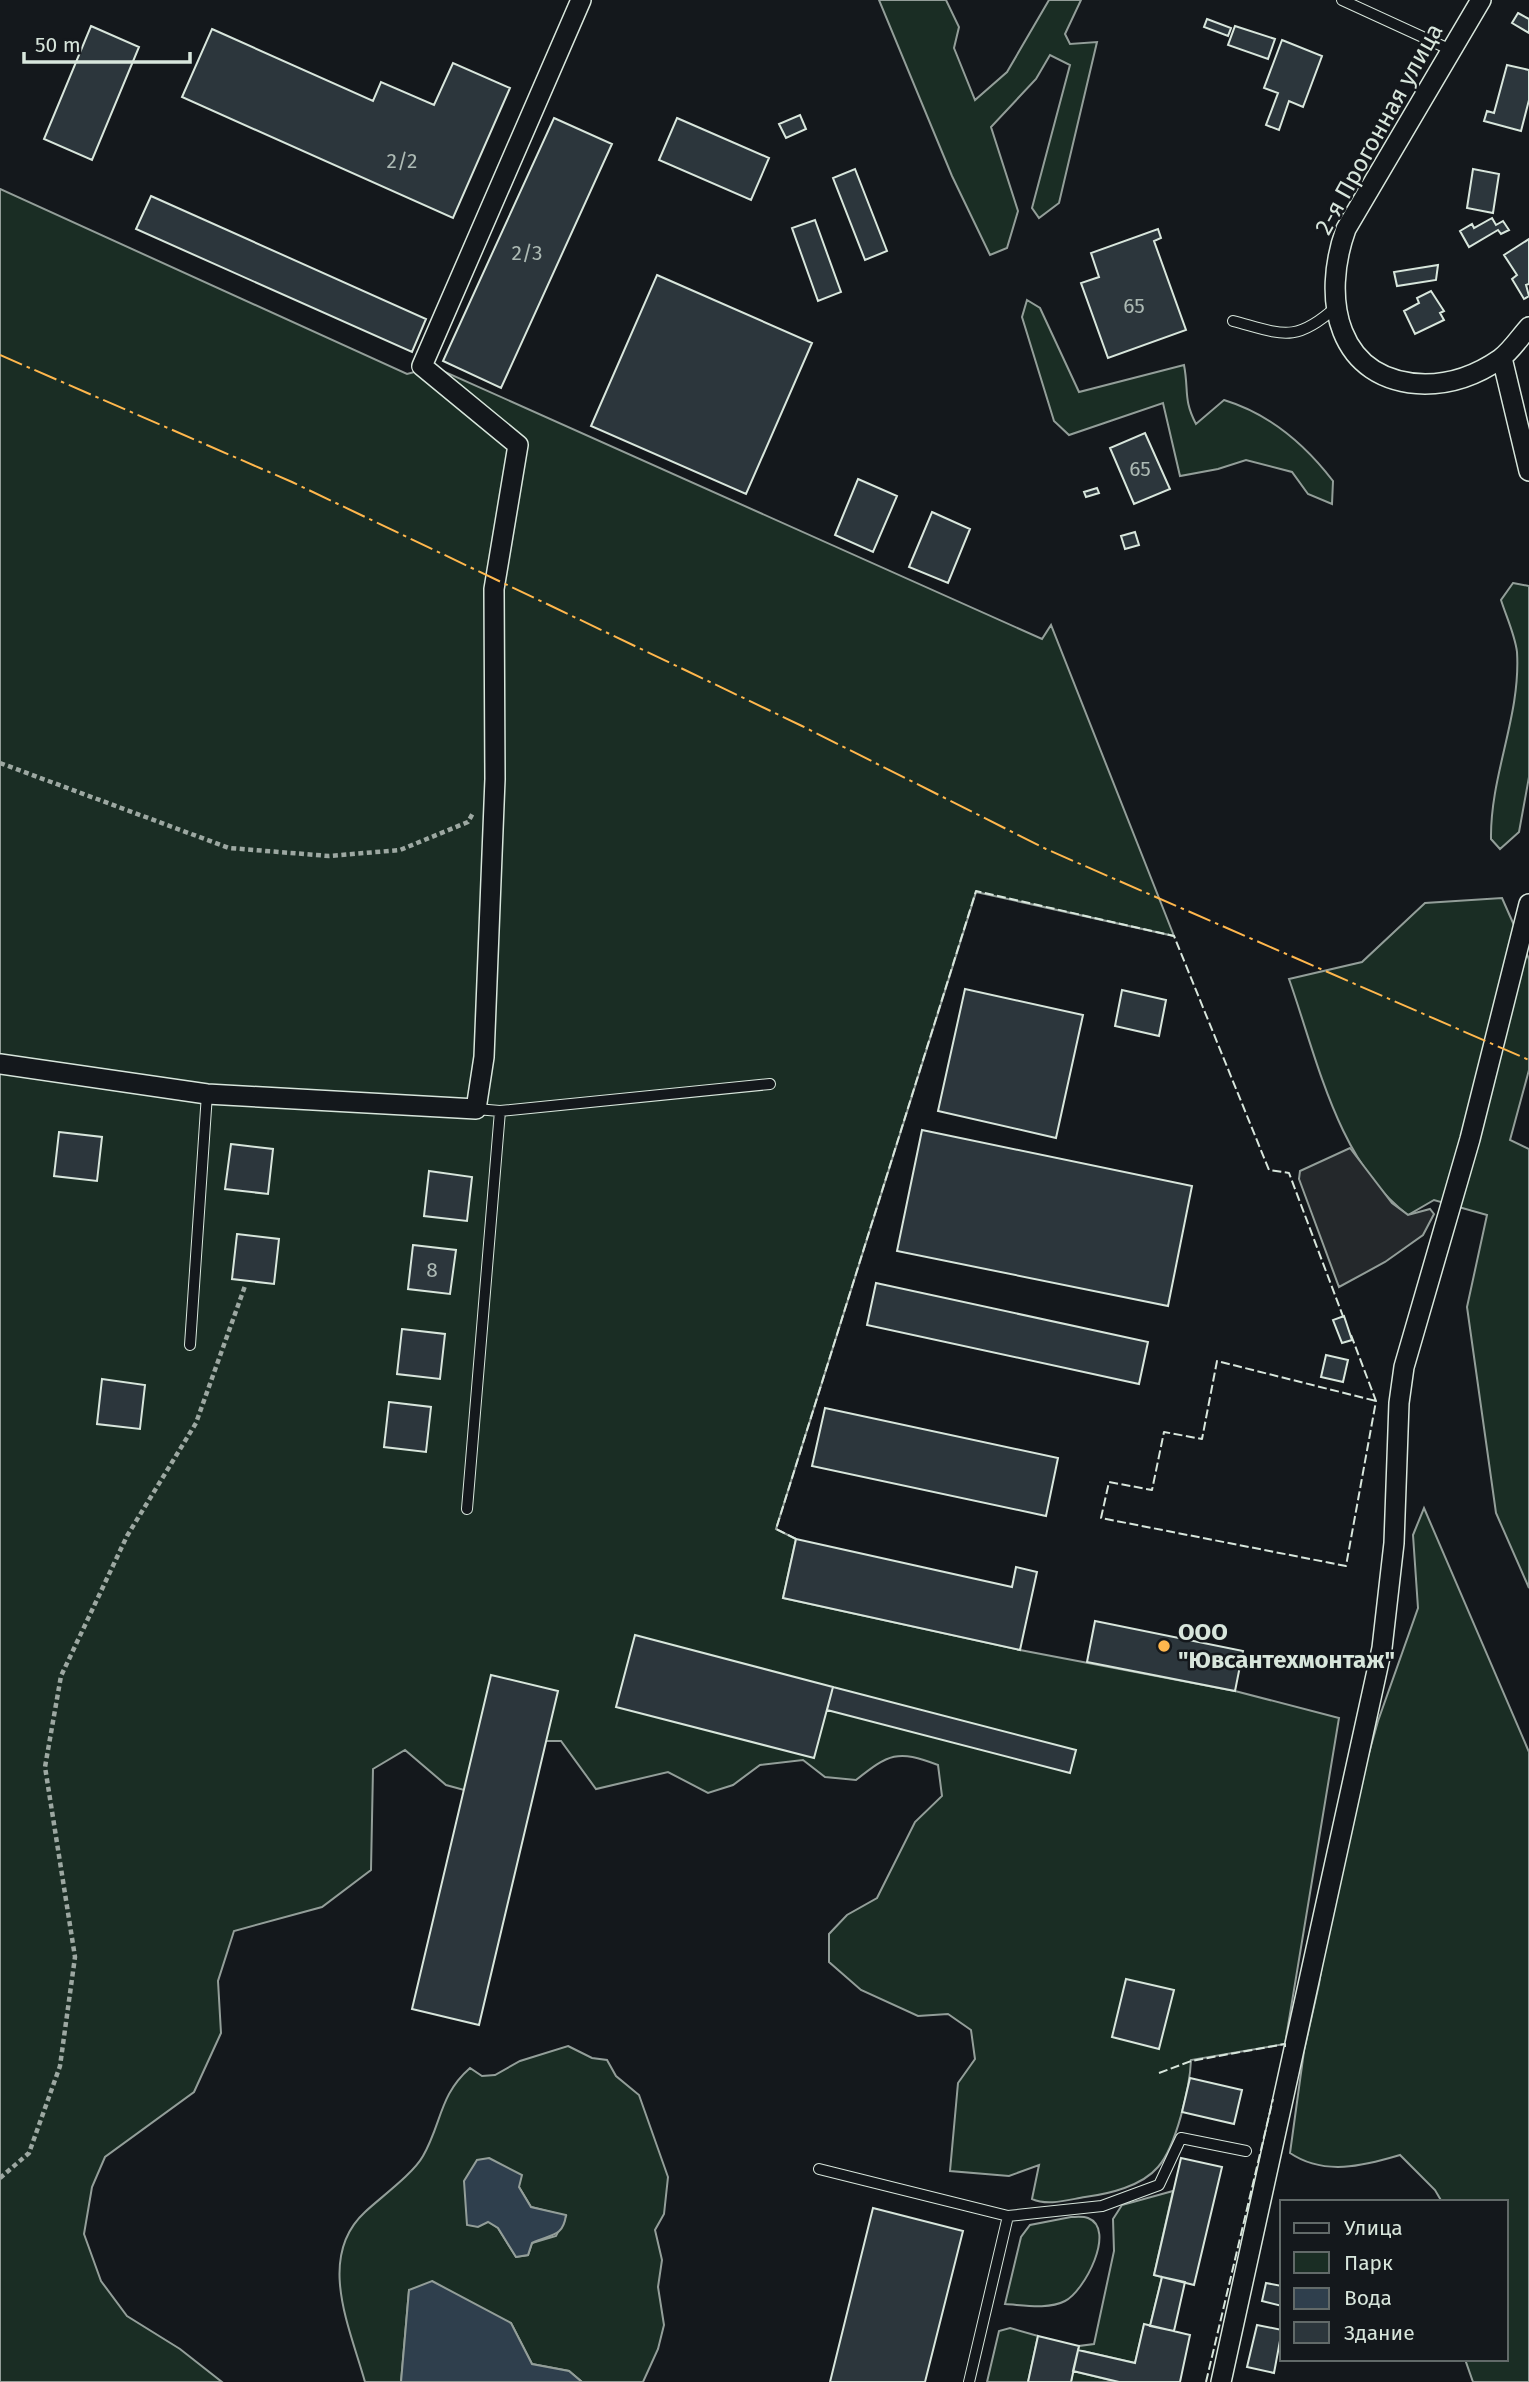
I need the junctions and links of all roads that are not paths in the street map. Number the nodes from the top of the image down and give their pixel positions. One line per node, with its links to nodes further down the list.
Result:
1 (581, 0): 14 (street)
2 (1342, 0): 4 (lane)
3 (1481, 0): 4 (street, 2-я Прогонная улица)
4 (1451, 50): 5 (street, 2-я Прогонная улица)
5 (1336, 307): 6 (lane); 8 (street, 2-я Прогонная улица)
6 (1233, 321)
7 (1525, 336): 8 (street)
8 (1502, 358): 9 (street)
9 (1529, 471)
10 (1529, 904): 22 (street)
11 (0, 1064): 13 (street)
12 (770, 1084): 15 (lane)
13 (207, 1094): 14 (street); 16 (lane)
14 (476, 1109): 15 (lane)
15 (500, 1111): 17 (lane)
16 (190, 1345)
17 (467, 1509)
18 (1246, 2151): 20 (lane)
19 (819, 2169): 20 (lane)
20 (1009, 2216): 21 (lane)
21 (969, 2382)
22 (1222, 2382)

